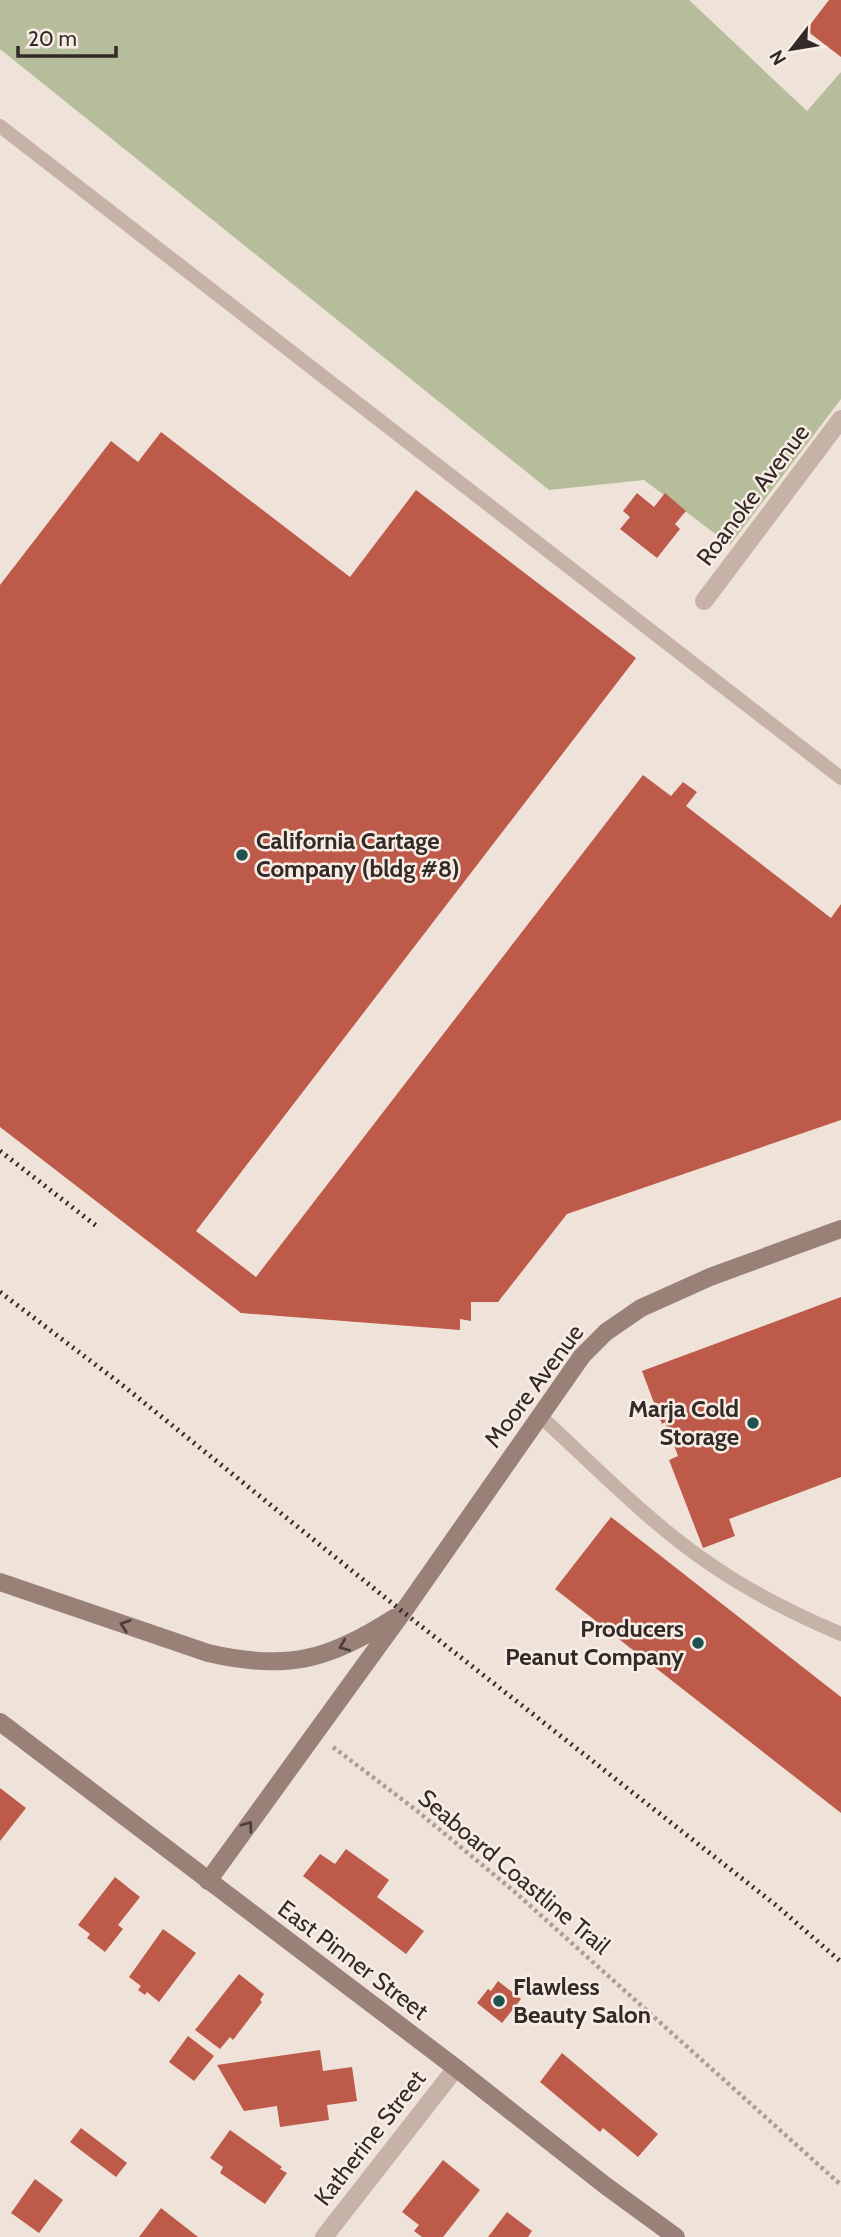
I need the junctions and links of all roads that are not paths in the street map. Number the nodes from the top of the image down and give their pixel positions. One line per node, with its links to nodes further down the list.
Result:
1 (0, 126): 4 (lane)
2 (841, 419): 3 (street, Roanoke Avenue)
3 (704, 601)
4 (841, 778)
5 (841, 1229): 6 (street, Moore Avenue)
6 (539, 1415): 8 (street, Moore Avenue); 9 (lane)
7 (0, 1582): 8 (street, Moore Avenue, one-way to 7)
8 (403, 1612): 11 (street, Moore Avenue, one-way to 8)
9 (841, 1634)
10 (0, 1722): 11 (street, East Pinner Street)
11 (208, 1881): 12 (street, East Pinner Street)
12 (456, 2068): 13 (street, Katherine Street); 14 (street, East Pinner Street)
13 (324, 2237)
14 (676, 2237)

